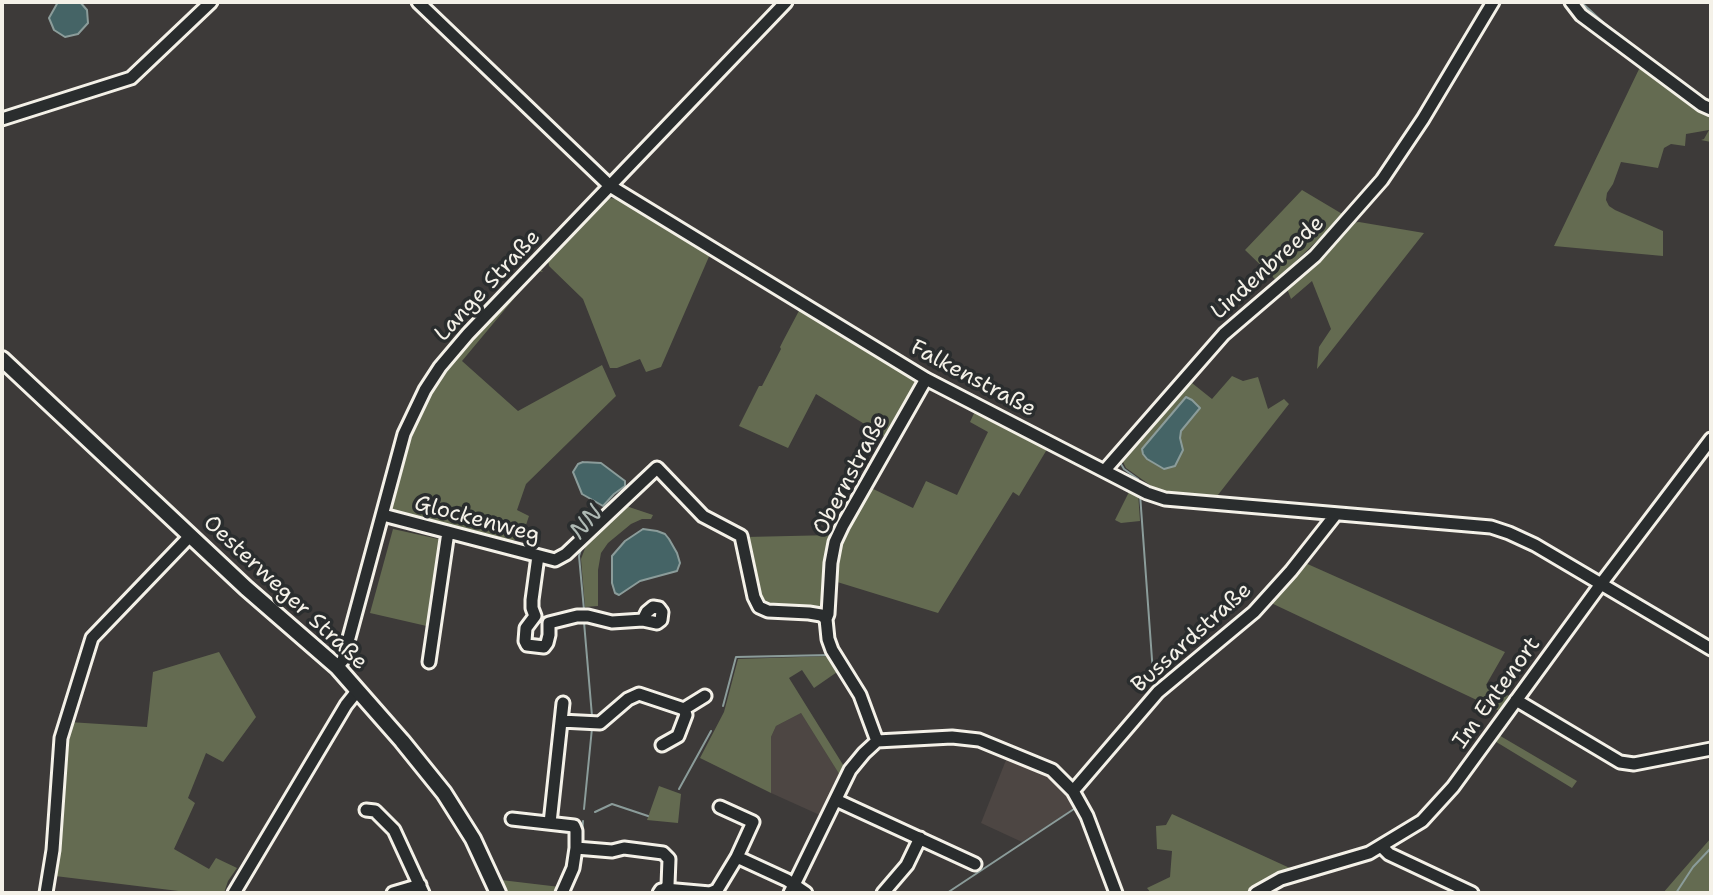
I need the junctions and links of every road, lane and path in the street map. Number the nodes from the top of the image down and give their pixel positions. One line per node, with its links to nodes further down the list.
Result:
1 (211, 2): 7 (street)
2 (418, 2): 8 (street, Falkenstraße)
3 (786, 2): 8 (street, Lange Straße)
4 (1493, 2): 12 (street, Lindenbreede)
5 (1571, 2): 6 (street)
6 (1711, 109)
7 (2, 119)
8 (610, 186): 10 (street, Falkenstraße); 14 (street, Lange Straße)
9 (2, 359): 16 (main road, Oesterweger Straße)
10 (926, 379): 12 (street, Falkenstraße); 20 (street, Obernstraße)
11 (1711, 439): 18 (street, Im Entenort)
12 (1105, 470): 13 (street, Falkenstraße)
13 (1336, 514): 18 (street, Falkenstraße); 35 (street, Bussardstraße)
14 (383, 515): 15 (street, Glockenweg); 25 (street, Lange Straße)
15 (448, 532): 17 (street, Glockenweg); 24 (street)
16 (190, 536): 25 (main road, Oesterweger Straße); 50 (street)
17 (538, 556): 19 (street); 20 (street, Glockenweg)
18 (1601, 584): 23 (street, Falkenstraße); 28 (street, Im Entenort)
19 (535, 616): 22 (street); 22 (street)
20 (826, 619): 32 (street, Obernstraße)
21 (643, 620): 22 (street)
22 (549, 623)
23 (1711, 649)
24 (429, 662)
25 (337, 667): 26 (main road, Oesterweger Straße)
26 (358, 690): 49 (street); 52 (main road, Oesterweger Straße)
27 (705, 696): 30 (street)
28 (1516, 700): 34 (street); 42 (street, Im Entenort)
29 (563, 703): 31 (street)
30 (684, 709): 31 (street); 33 (street)
31 (561, 721): 40 (street)
32 (877, 741): 35 (street); 36 (street)
33 (662, 745)
34 (1711, 749)
35 (1073, 791): 56 (street)
36 (836, 800): 41 (street); 47 (street)
37 (720, 807): 44 (street)
38 (366, 810): 46 (street)
39 (512, 819): 40 (street)
40 (550, 823): 43 (street)
41 (920, 838): 45 (street); 55 (street)
42 (1382, 847): 57 (street, Im Entenort); 58 (street)
43 (576, 848): 48 (street); 53 (street)
44 (737, 857): 47 (street); 48 (street)
45 (975, 864)
46 (421, 889): 51 (street)
47 (792, 889): 54 (street)
48 (662, 891)
49 (236, 892)
50 (46, 893)
51 (393, 893)
52 (498, 893)
53 (562, 893)
54 (806, 893)
55 (883, 893)
56 (1116, 893)
57 (1256, 893)
58 (1472, 893)

